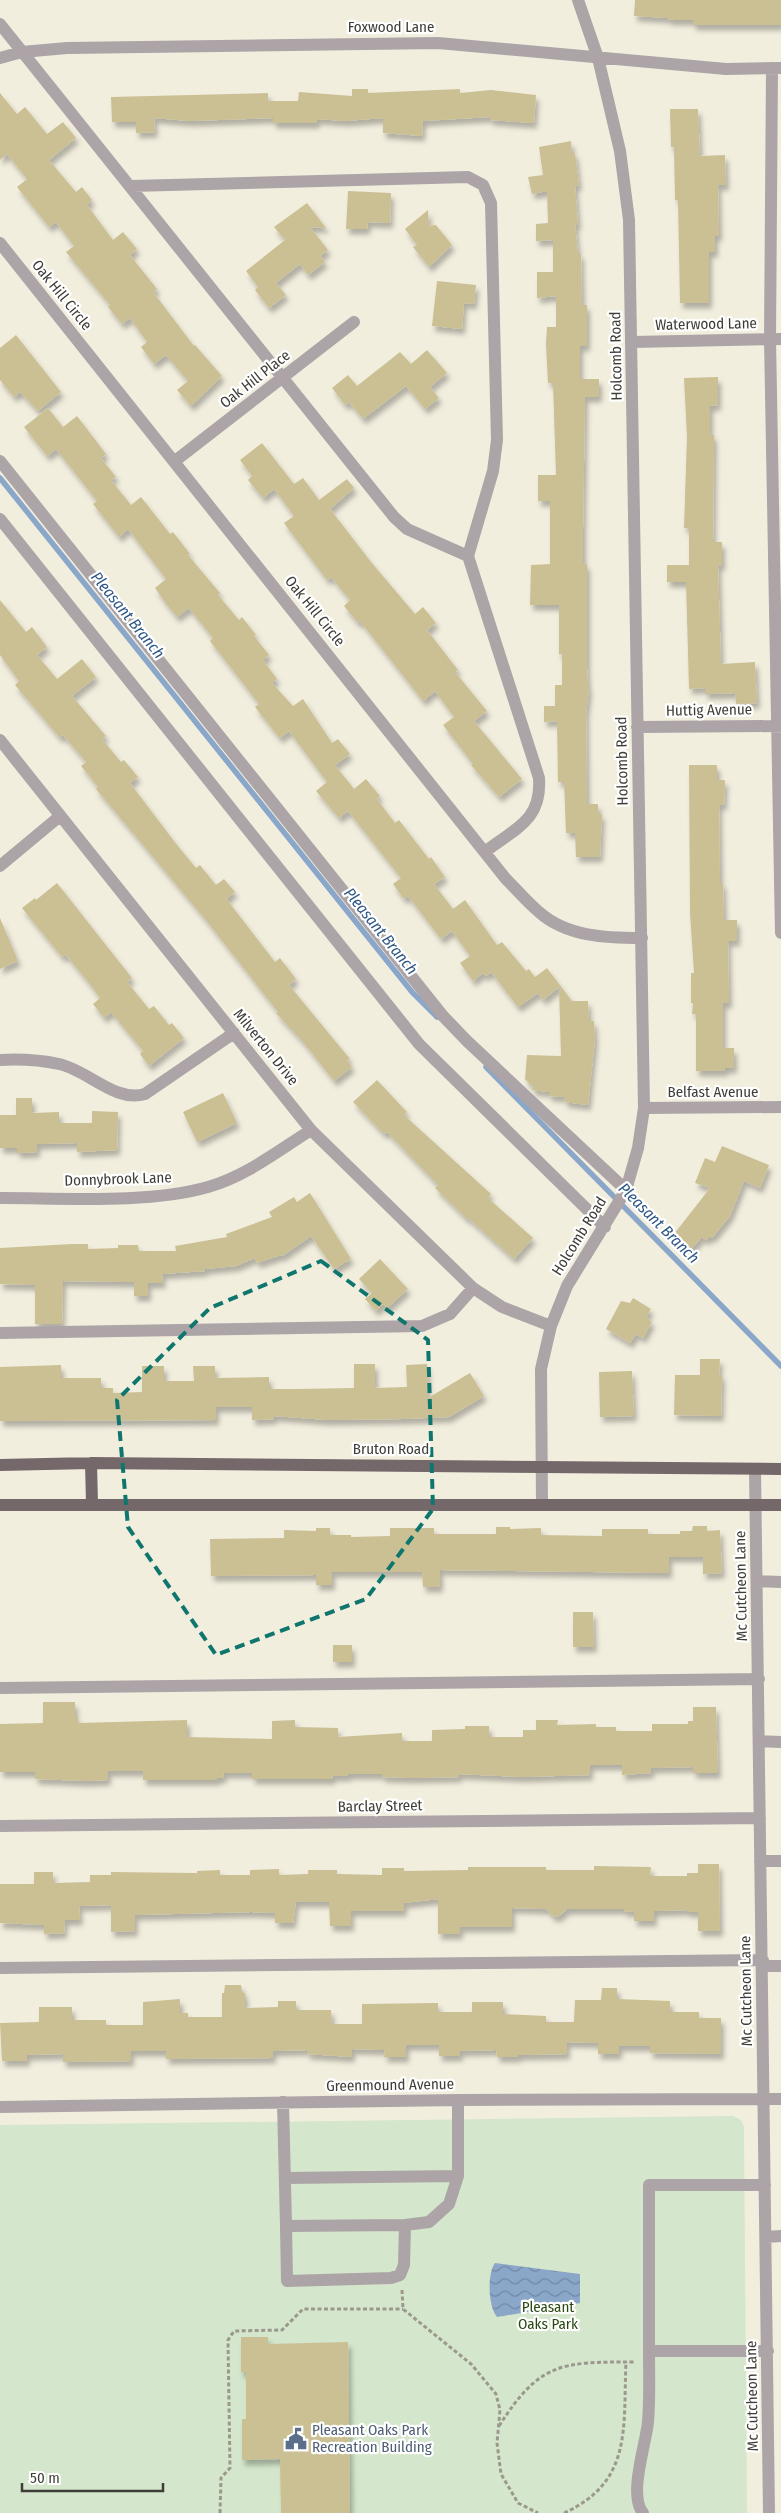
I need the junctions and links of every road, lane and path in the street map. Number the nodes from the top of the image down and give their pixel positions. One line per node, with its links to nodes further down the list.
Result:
1 (578, 0): 5 (street, Holcomb Road)
2 (0, 24): 3 (street)
3 (22, 52): 4 (street, Foxwood Lane); 5 (street, Foxwood Lane); 7 (street)
4 (0, 58)
5 (598, 58): 6 (street, Foxwood Lane); 12 (street, Holcomb Road)
6 (776, 68): 8 (street)
7 (131, 186): 13 (street); 17 (street)
8 (776, 205): 11 (street)
9 (0, 243): 15 (street, Oak Hill Circle)
10 (354, 322): 13 (street, Oak Hill Place)
11 (776, 339): 12 (street, Waterwood Lane); 18 (street)
12 (632, 342): 19 (street, Holcomb Road)
13 (282, 379): 15 (street, Oak Hill Place); 17 (street)
14 (0, 461): 31 (street)
15 (176, 461): 22 (street, Oak Hill Circle)
16 (0, 519): 33 (street)
17 (468, 556): 22 (street)
18 (780, 726): 19 (street, Huttig Avenue); 24 (street)
19 (638, 727): 25 (street, Holcomb Road)
20 (0, 740): 21 (street, Milverton Drive)
21 (60, 816): 23 (street); 26 (street, Milverton Drive)
22 (486, 851): 25 (street, Oak Hill Circle)
23 (0, 866)
24 (781, 933)
25 (642, 938): 29 (street, Holcomb Road)
26 (234, 1033): 27 (street); 30 (street, Milverton Drive)
27 (0, 1060)
28 (781, 1107): 29 (street, Belfast Avenue)
29 (644, 1108): 31 (street, Holcomb Road)
30 (311, 1130): 32 (street, Donnybrook Lane); 34 (street, Milverton Drive)
31 (626, 1190): 33 (street, Holcomb Road)
32 (0, 1198)
33 (608, 1222): 35 (street, Holcomb Road)
34 (472, 1288): 35 (street, Milverton Drive); 36 (street)
35 (551, 1326): 39 (street, Holcomb Road)
36 (0, 1333)
37 (91, 1464): 38 (main road, Bruton Road); 39 (main road, Bruton Road); 42 (main road)
38 (0, 1465)
39 (542, 1467): 41 (main road, Bruton Road); 44 (street, Holcomb Road)
40 (781, 1468): 41 (main road, Bruton Road)
41 (755, 1469): 45 (street, Mc Cutcheon Lane)
42 (92, 1504): 43 (main road); 44 (main road)
43 (0, 1505)
44 (542, 1505): 45 (main road)
45 (756, 1505): 46 (main road); 47 (street, Mc Cutcheon Lane)
46 (781, 1505)
47 (758, 1581): 48 (street); 49 (street, Mc Cutcheon Lane)
48 (781, 1582)
49 (759, 1679): 50 (street); 51 (street, Mc Cutcheon Lane)
50 (0, 1688)
51 (759, 1742): 52 (street); 53 (street, Mc Cutcheon Lane)
52 (781, 1742)
53 (760, 1818): 54 (street, Barclay Street); 55 (street, Mc Cutcheon Lane)
54 (0, 1826)
55 (760, 1861): 56 (street); 57 (street, Mc Cutcheon Lane)
56 (781, 1861)
57 (763, 1963): 58 (street); 59 (street); 60 (street, Mc Cutcheon Lane)
58 (781, 1966)
59 (0, 1968)
60 (764, 2099): 61 (street, Greenmound Avenue); 62 (street, Greenmound Avenue); 67 (street, Mc Cutcheon Lane)
61 (781, 2099)
62 (458, 2100): 63 (street, Greenmound Avenue); 65 (street)
63 (284, 2102): 64 (street, Greenmound Avenue); 66 (street)
64 (0, 2107)
65 (458, 2176): 66 (street); 68 (street)
66 (285, 2178): 69 (street)
67 (765, 2185): 71 (street, Mc Cutcheon Lane); 75 (street)
68 (405, 2225): 69 (street); 72 (street)
69 (286, 2226): 72 (street)
70 (781, 2236): 71 (street)
71 (766, 2237): 74 (street, Mc Cutcheon Lane)
72 (400, 2275): 73 (path)
73 (403, 2309): 77 (path); 78 (path)
74 (768, 2351): 75 (street); 82 (street, Mc Cutcheon Lane)
75 (649, 2357): 76 (path); 81 (street)
76 (626, 2362): 77 (path); 80 (path)
77 (498, 2426): 79 (path)
78 (220, 2513)
79 (538, 2513)
80 (564, 2513)
81 (643, 2513)
82 (769, 2513)

